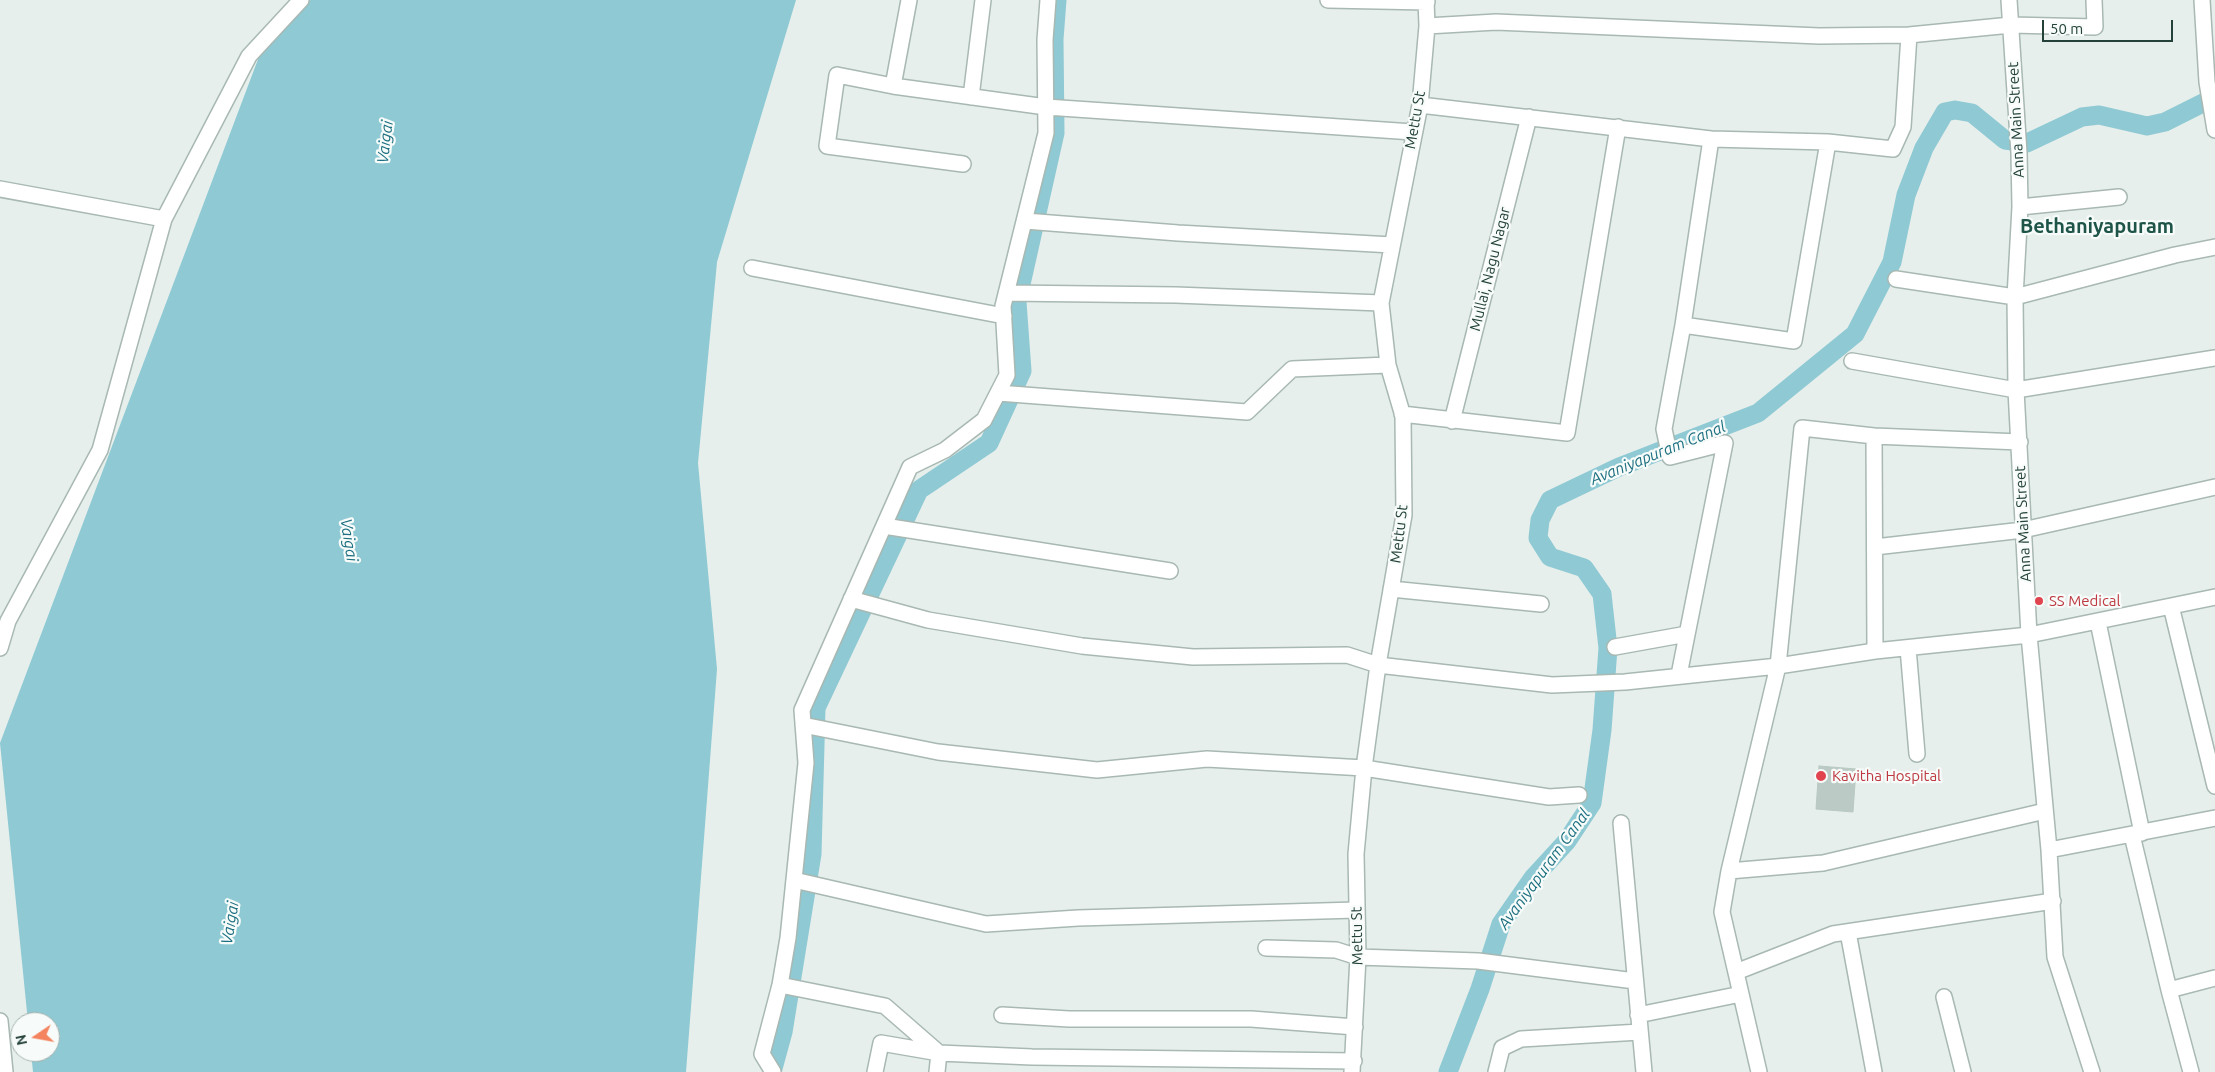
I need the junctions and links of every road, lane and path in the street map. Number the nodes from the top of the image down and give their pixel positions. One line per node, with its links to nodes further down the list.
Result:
1 (301, 0): 27 (street)
2 (909, 0): 13 (street)
3 (982, 0): 14 (street)
4 (1048, 0): 16 (street)
5 (1328, 0): 9 (street)
6 (2009, 0): 10 (street, Anna Main Street)
7 (2094, 0): 10 (street)
8 (2202, 0): 19 (street)
9 (1427, 1): 11 (street, Mettu St)
10 (2011, 25): 12 (street); 26 (street, Anna Main Street)
11 (1427, 26): 12 (street); 15 (street, Mettu St)
12 (1909, 36): 22 (street)
13 (893, 86): 14 (street); 23 (street)
14 (971, 97): 16 (street)
15 (1420, 105): 17 (street); 20 (street, Mettu St)
16 (1046, 107): 20 (street); 28 (street)
17 (1529, 117): 18 (street); 44 (street, Mullai, Nagu Nagar)
18 (1618, 127): 21 (street); 44 (street)
19 (2215, 130)
20 (1413, 132): 29 (street, Mettu St)
21 (1711, 139): 22 (street); 37 (street)
22 (1828, 142): 37 (street)
23 (963, 164)
24 (0, 189): 27 (street)
25 (2120, 197): 26 (street)
26 (2020, 207): 34 (street, Anna Main Street)
27 (164, 219): 61 (street)
28 (1026, 221): 29 (street); 33 (street)
29 (1392, 245): 35 (street, Mettu St)
30 (2215, 247): 34 (street)
31 (752, 268): 36 (street)
32 (1896, 279): 34 (street)
33 (1008, 293): 35 (street); 36 (street)
34 (2015, 297): 41 (street, Anna Main Street)
35 (1381, 303): 40 (street, Mettu St)
36 (1004, 316): 42 (street)
37 (1683, 325): 58 (street)
38 (2215, 358): 41 (street)
39 (1852, 361): 41 (street)
40 (1388, 365): 42 (street); 43 (street, Mettu St)
41 (2016, 390): 46 (street, Anna Main Street)
42 (1000, 393): 48 (street)
43 (1402, 414): 44 (street); 52 (street, Mettu St)
44 (1452, 421)
45 (1874, 436): 46 (street); 50 (street); 65 (street)
46 (2020, 442): 49 (street, Anna Main Street)
47 (2215, 487): 49 (street)
48 (888, 526): 51 (street); 54 (street)
49 (2023, 530): 50 (street); 59 (street, Anna Main Street)
50 (1874, 547): 63 (street)
51 (1170, 571)
52 (1391, 588): 55 (street); 64 (street, Mettu St)
53 (2215, 597): 56 (street)
54 (854, 600): 64 (street); 67 (street)
55 (1540, 604)
56 (2171, 606): 57 (street); 70 (street)
57 (2098, 622): 59 (street); 75 (street)
58 (1687, 634): 60 (street); 66 (street)
59 (2029, 635): 62 (street); 72 (street, Anna Main Street)
60 (1615, 647)
61 (0, 648)
62 (1908, 648): 63 (street); 68 (street)
63 (1875, 651): 65 (street)
64 (1378, 665): 66 (street); 69 (street, Mettu St)
65 (1778, 666): 66 (street); 77 (street)
66 (1679, 675)
67 (805, 725): 69 (street); 78 (street)
68 (1917, 754)
69 (1364, 768): 71 (street); 80 (street, Mettu St)
70 (2215, 786)
71 (1579, 795)
72 (2045, 811): 76 (street, Anna Main Street); 77 (street)
73 (2215, 818): 75 (street)
74 (1621, 823): 86 (street)
75 (2137, 834): 76 (street); 88 (street)
76 (2049, 850): 79 (street, Anna Main Street)
77 (1729, 871): 84 (street)
78 (796, 881): 80 (street); 87 (street)
79 (2053, 901): 81 (street); 108 (street, Anna Main Street)
80 (1356, 910): 83 (street, Mettu St)
81 (1848, 932): 84 (street); 106 (street)
82 (1266, 948): 83 (street)
83 (1358, 957): 86 (street); 94 (street, Mettu St)
84 (1736, 972): 89 (street)
85 (2215, 978): 88 (street)
86 (1635, 981): 92 (street)
87 (788, 986): 96 (street); 99 (street)
88 (2168, 990): 109 (street)
89 (1741, 994): 92 (street); 105 (street)
90 (1944, 997): 107 (street)
91 (1002, 1015): 94 (street)
92 (1638, 1015): 95 (street)
93 (0, 1021): 100 (street)
94 (1355, 1027): 98 (street, Mettu St)
95 (1640, 1032): 103 (street); 104 (street)
96 (939, 1053): 97 (street); 101 (street); 102 (street)
97 (1031, 1065): 98 (street)
98 (1353, 1066)
99 (770, 1068)
100 (5, 1072)
101 (875, 1072)
102 (938, 1072)
103 (1496, 1072)
104 (1644, 1072)
105 (1759, 1072)
106 (1874, 1072)
107 (1963, 1072)
108 (2092, 1072)
109 (2192, 1072)

